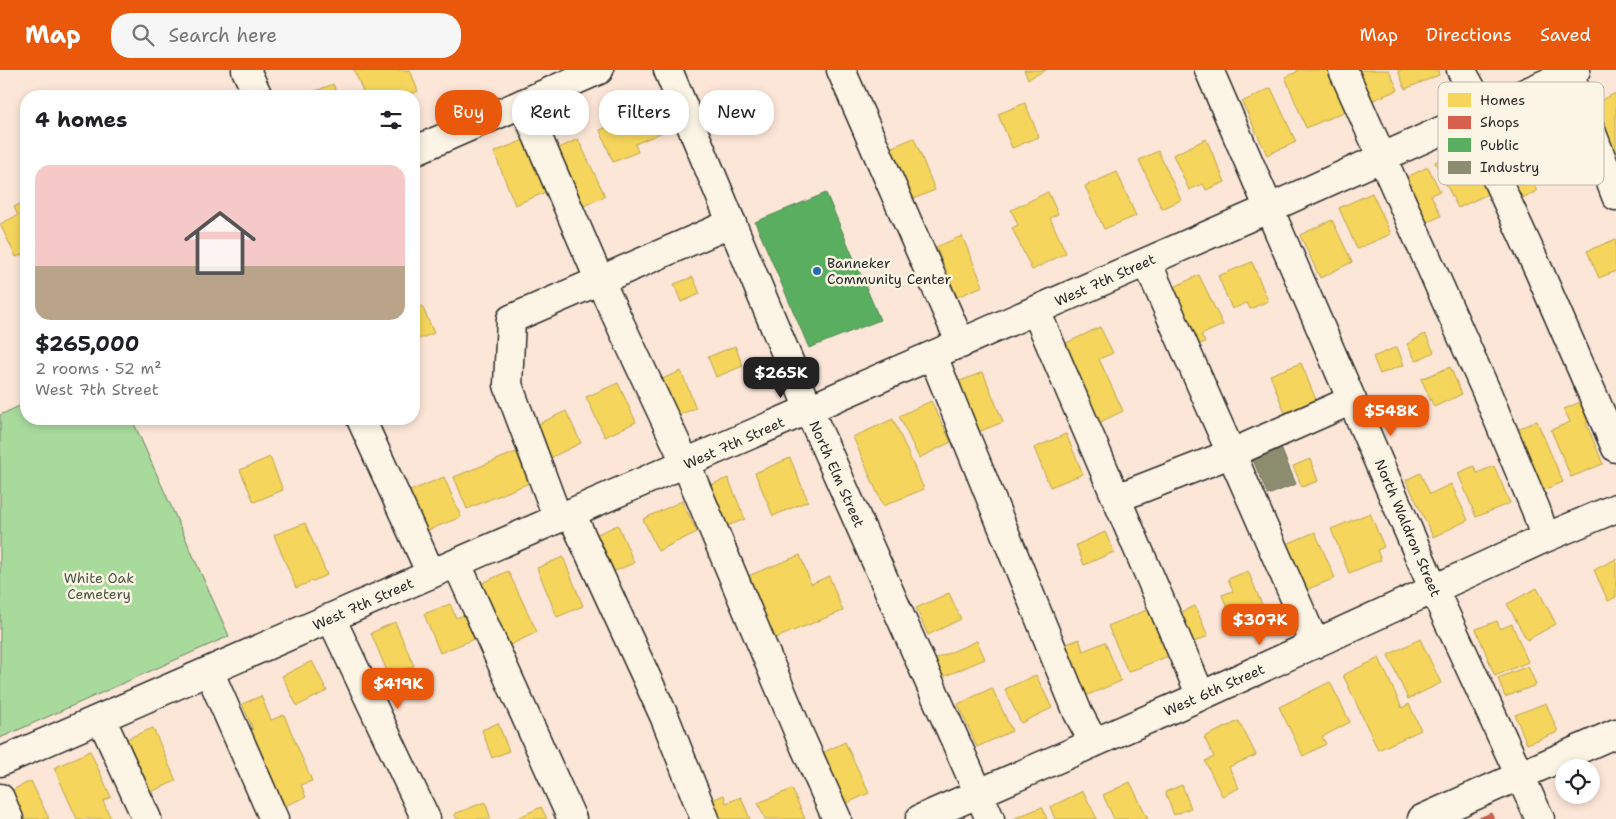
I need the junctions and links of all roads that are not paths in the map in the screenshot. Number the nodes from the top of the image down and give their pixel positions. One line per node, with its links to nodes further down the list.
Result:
1 (246, 70): 11 (street)
2 (599, 70): 12 (street)
3 (668, 70): 22 (street, North Elm Street)
4 (841, 70): 26 (street)
5 (1209, 70): 21 (street, North Waldron Street)
6 (1343, 70): 17 (street)
7 (1461, 70): 9 (street)
8 (1573, 72): 10 (street, West 7th Street)
9 (1467, 82)
10 (1551, 82)
11 (255, 90)
12 (553, 90)
13 (512, 108): 16 (street)
14 (1438, 133): 17 (street, West 7th Street)
15 (537, 135): 24 (street)
16 (420, 148)
17 (1382, 158): 21 (street, West 7th Street); 37 (street)
18 (1604, 161): 20 (street)
19 (1499, 185): 31 (street)
20 (1616, 196)
21 (1270, 208): 23 (street, West 7th Street); 28 (street, North Waldron Street)
22 (732, 223): 24 (street); 29 (street, North Elm Street)
23 (1146, 262): 25 (street, West 7th Street); 32 (street)
24 (599, 279): 33 (street); 36 (street)
25 (1036, 311): 26 (street, West 7th Street); 34 (street)
26 (961, 344): 27 (street, West 7th Street)
27 (933, 356): 29 (street, West 7th Street); 47 (street)
28 (1352, 400): 32 (street); 40 (street, North Waldron Street)
29 (809, 410): 33 (street, West 7th Street); 50 (street, North Elm Street)
30 (364, 425): 39 (street)
31 (1616, 448)
32 (1230, 454): 34 (street); 42 (street)
33 (686, 464): 36 (street, West 7th Street); 58 (street)
34 (1117, 498): 44 (street)
35 (1616, 508): 37 (street, West 6th Street)
36 (565, 516): 38 (street, West 7th Street); 57 (street)
37 (1545, 538): 40 (street, West 6th Street)
38 (457, 564): 39 (street, West 7th Street); 56 (street)
39 (431, 574): 41 (street, West 7th Street)
40 (1434, 590): 42 (street, West 6th Street); 49 (street, North Waldron Street)
41 (331, 618): 43 (street, West 7th Street); 55 (street)
42 (1315, 644): 44 (street, West 6th Street)
43 (209, 671): 45 (street, West 7th Street); 54 (street)
44 (1201, 696): 47 (street, West 6th Street)
45 (101, 718): 48 (street, West 7th Street); 53 (street)
46 (1616, 733): 49 (street)
47 (1094, 743): 50 (street, West 6th Street)
48 (0, 762)
49 (1521, 776): 61 (street); 62 (street, North Waldron Street)
50 (979, 793): 59 (street, West 6th Street); 60 (street, North Elm Street)
51 (0, 798): 52 (street)
52 (9, 819)
53 (147, 819)
54 (274, 819)
55 (426, 819)
56 (572, 819)
57 (705, 819)
58 (837, 819)
59 (920, 819)
60 (990, 819)
61 (1422, 819)
62 (1540, 819)

